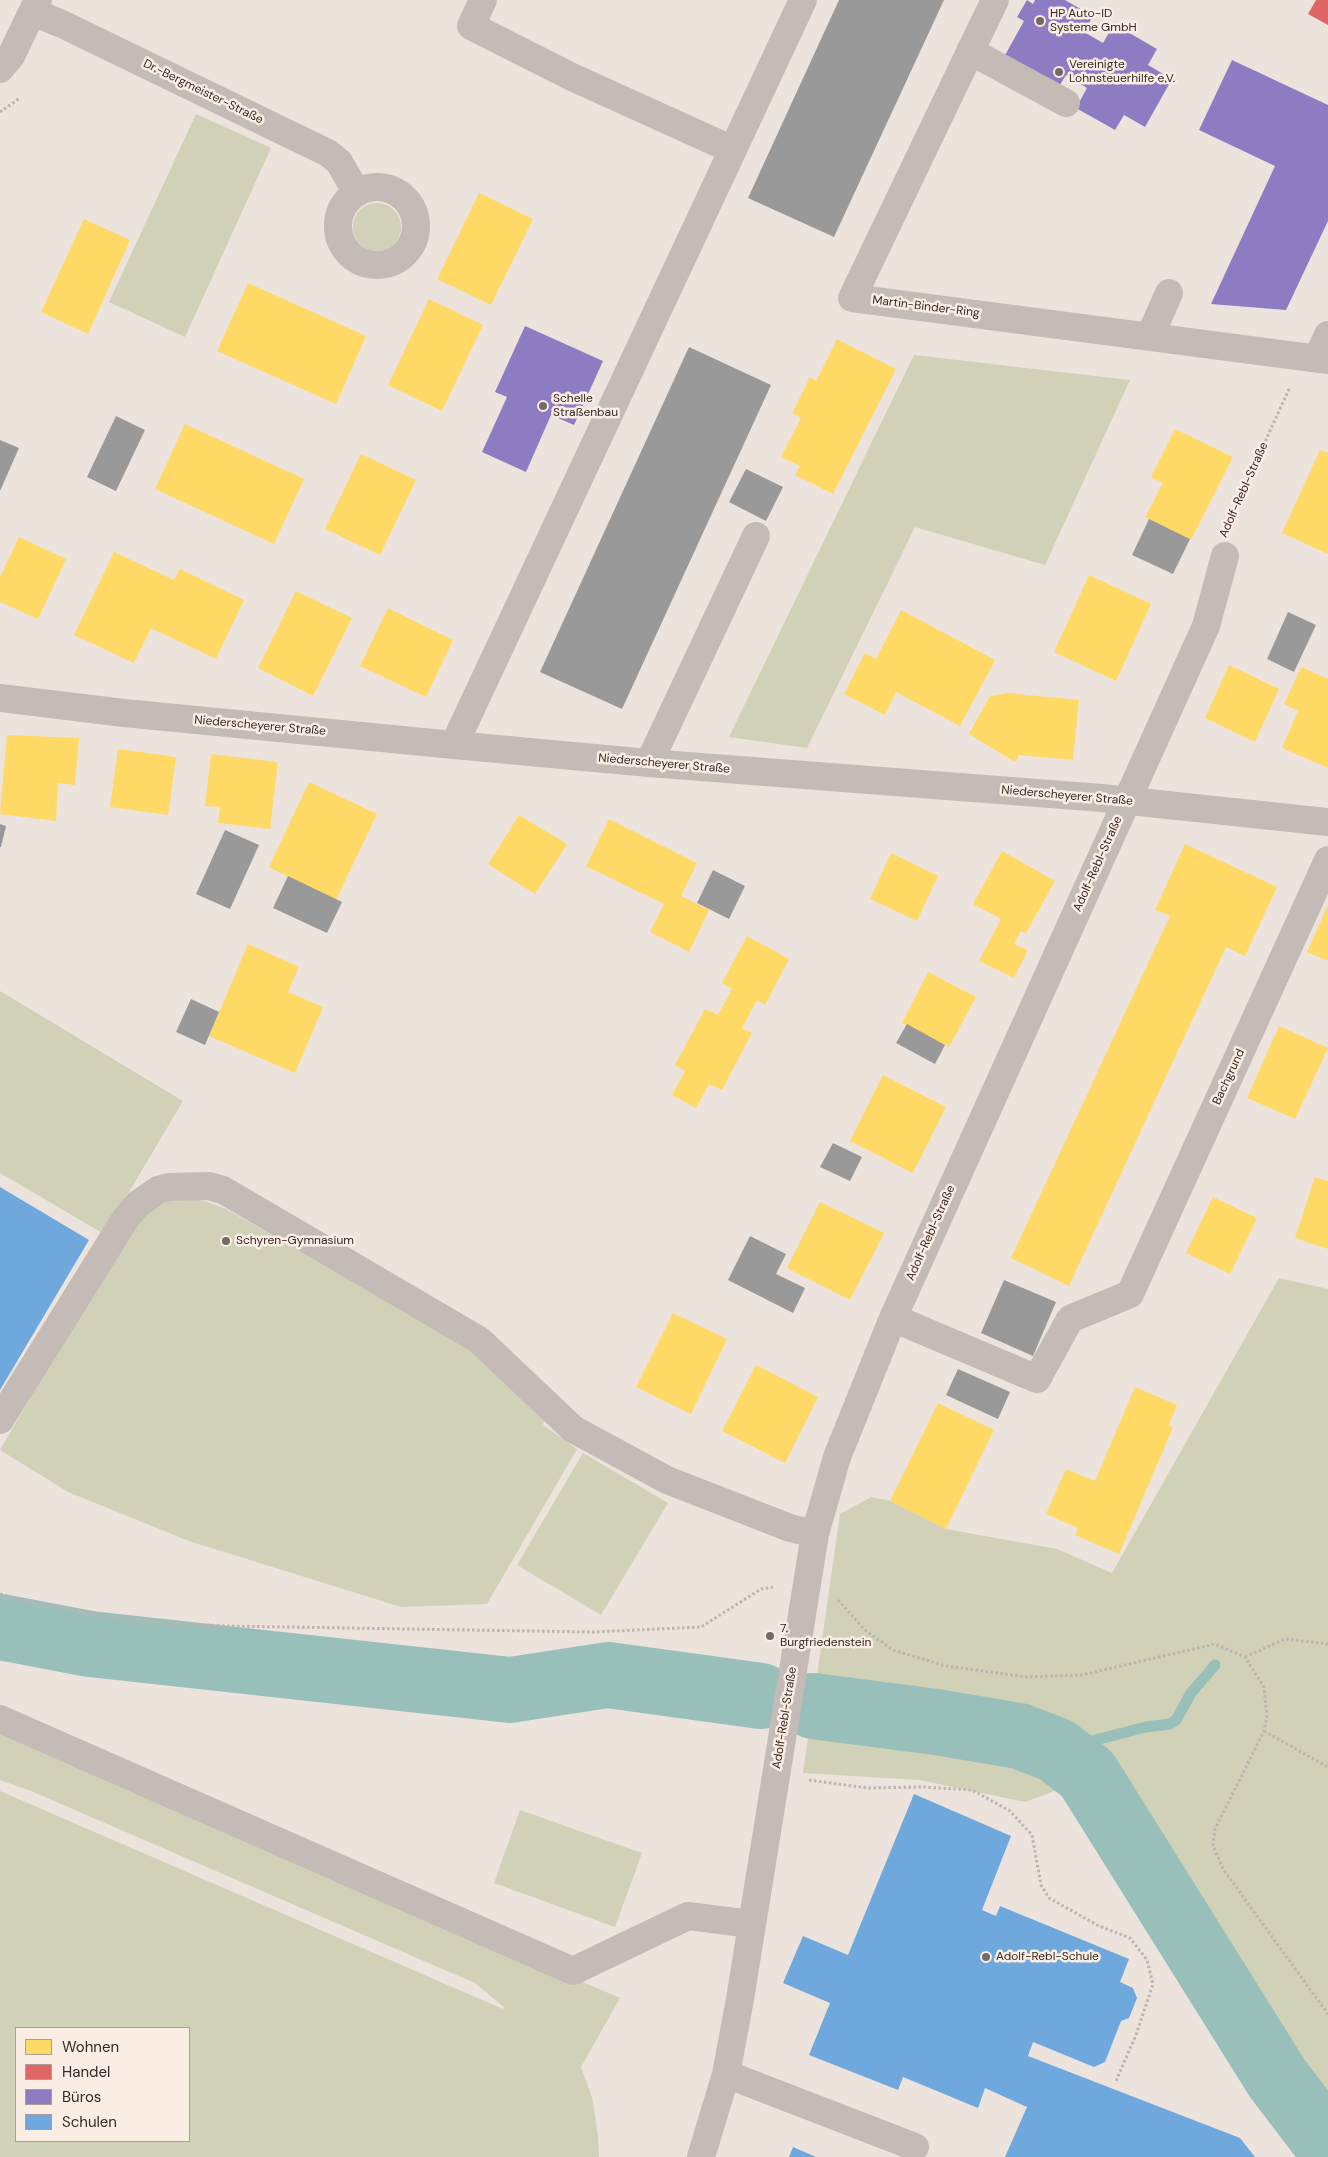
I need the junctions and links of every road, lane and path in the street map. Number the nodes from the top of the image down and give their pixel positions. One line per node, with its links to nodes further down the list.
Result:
1 (483, 0): 8 (street)
2 (803, 0): 8 (street)
3 (995, 0): 5 (street, Martin-Binder-Ring)
4 (36, 6): 6 (street, Dr.-Bergmeister-Straße); 9 (street, Dr.-Bergmeister-Straße)
5 (970, 51): 7 (street); 11 (street, Martin-Binder-Ring)
6 (0, 69)
7 (1066, 102)
8 (733, 150): 16 (street)
9 (357, 193)
10 (1169, 293): 11 (street)
11 (1150, 336): 12 (street, Martin-Binder-Ring)
12 (1319, 352): 14 (path, Adolf-Rebl-Straße)
13 (756, 536): 17 (street)
14 (1225, 556): 18 (street, Adolf-Rebl-Straße)
15 (0, 698): 16 (street, Niederscheyerer Straße)
16 (454, 745): 17 (street, Niederscheyerer Straße)
17 (648, 763): 18 (street, Niederscheyerer Straße)
18 (1127, 801): 19 (street, Niederscheyerer Straße); 21 (street, Adolf-Rebl-Straße)
19 (1328, 822)
20 (1328, 860): 21 (street, Bachgrund)
21 (893, 1318): 23 (street, Adolf-Rebl-Straße)
22 (0, 1420): 23 (street)
23 (815, 1534): 31 (street, Adolf-Rebl-Straße)
24 (779, 1586): 25 (path)
25 (0, 1594)
26 (832, 1594): 28 (path)
27 (1328, 1644): 28 (path)
28 (1245, 1657): 30 (path)
29 (0, 1719): 33 (street)
30 (1264, 1731): 32 (path); 34 (path)
31 (777, 1767): 33 (street, Adolf-Rebl-Straße); 36 (path)
32 (1328, 1767)
33 (751, 1924): 35 (street, Adolf-Rebl-Straße)
34 (1328, 2014)
35 (726, 2074): 37 (street); 38 (street, Adolf-Rebl-Straße)
36 (1116, 2082)
37 (915, 2147)
38 (701, 2157)

